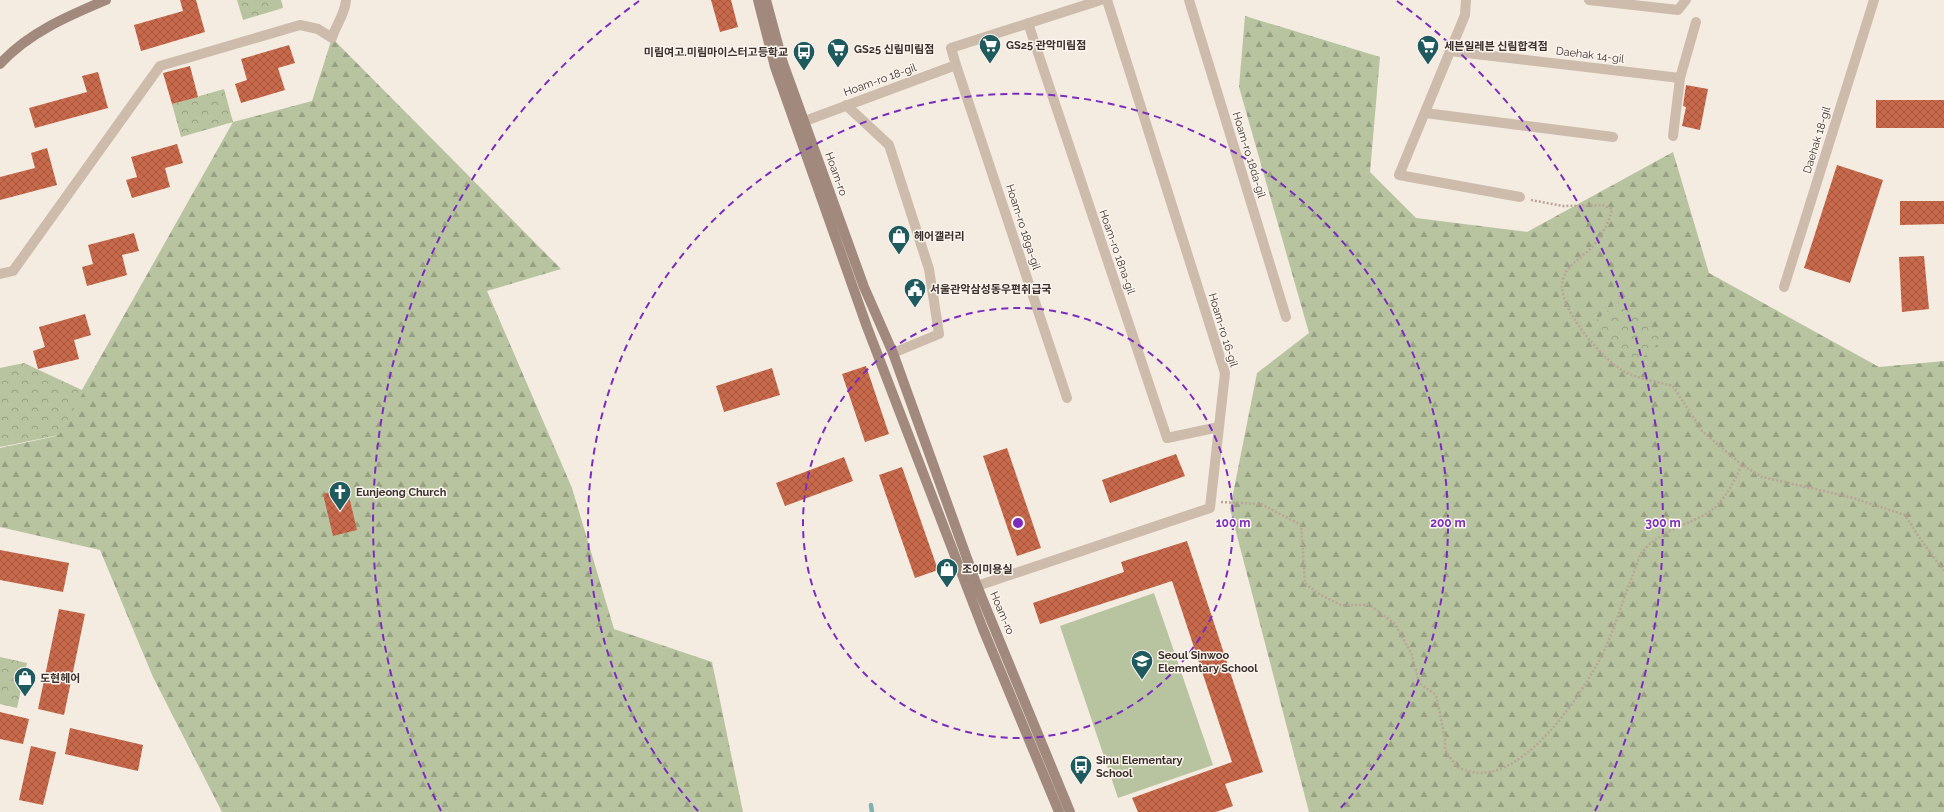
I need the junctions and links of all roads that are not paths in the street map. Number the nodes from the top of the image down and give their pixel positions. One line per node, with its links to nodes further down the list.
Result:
1 (106, 0): 15 (main road)
2 (346, 0): 24 (street)
3 (758, 0): 31 (main road)
4 (766, 0): 20 (main road, Hoam-ro)
5 (1101, 0): 13 (street)
6 (1107, 0): 29 (street, Hoam-ro 16-gil)
7 (1189, 0): 26 (street, Hoam-ro 18da-gil)
8 (1466, 0): 14 (street)
9 (1589, 0): 10 (street)
10 (1686, 0)
11 (1874, 0): 25 (street, Daehak 18-gil)
12 (1696, 22): 17 (street)
13 (1028, 23): 16 (street); 29 (street, Hoam-ro 18na-gil)
14 (1450, 51): 17 (street, Daehak 14-gil); 19 (street)
15 (0, 64)
16 (956, 65): 18 (street, Hoam-ro 18-gil); 28 (street, Hoam-ro 18ga-gil)
17 (1680, 78): 21 (street)
18 (846, 105): 20 (street, Hoam-ro 18-gil); 27 (street)
19 (1425, 113): 22 (street); 23 (street)
20 (805, 121): 27 (main road, Hoam-ro)
21 (1673, 136)
22 (1613, 137)
23 (1520, 197)
24 (0, 274)
25 (1784, 288)
26 (1286, 317)
27 (892, 353): 30 (main road, Hoam-ro)
28 (1067, 398)
29 (1219, 427): 30 (street, Hoam-ro 16-gil)
30 (977, 586): 32 (main road, Hoam-ro)
31 (1059, 812)
32 (1070, 812)

